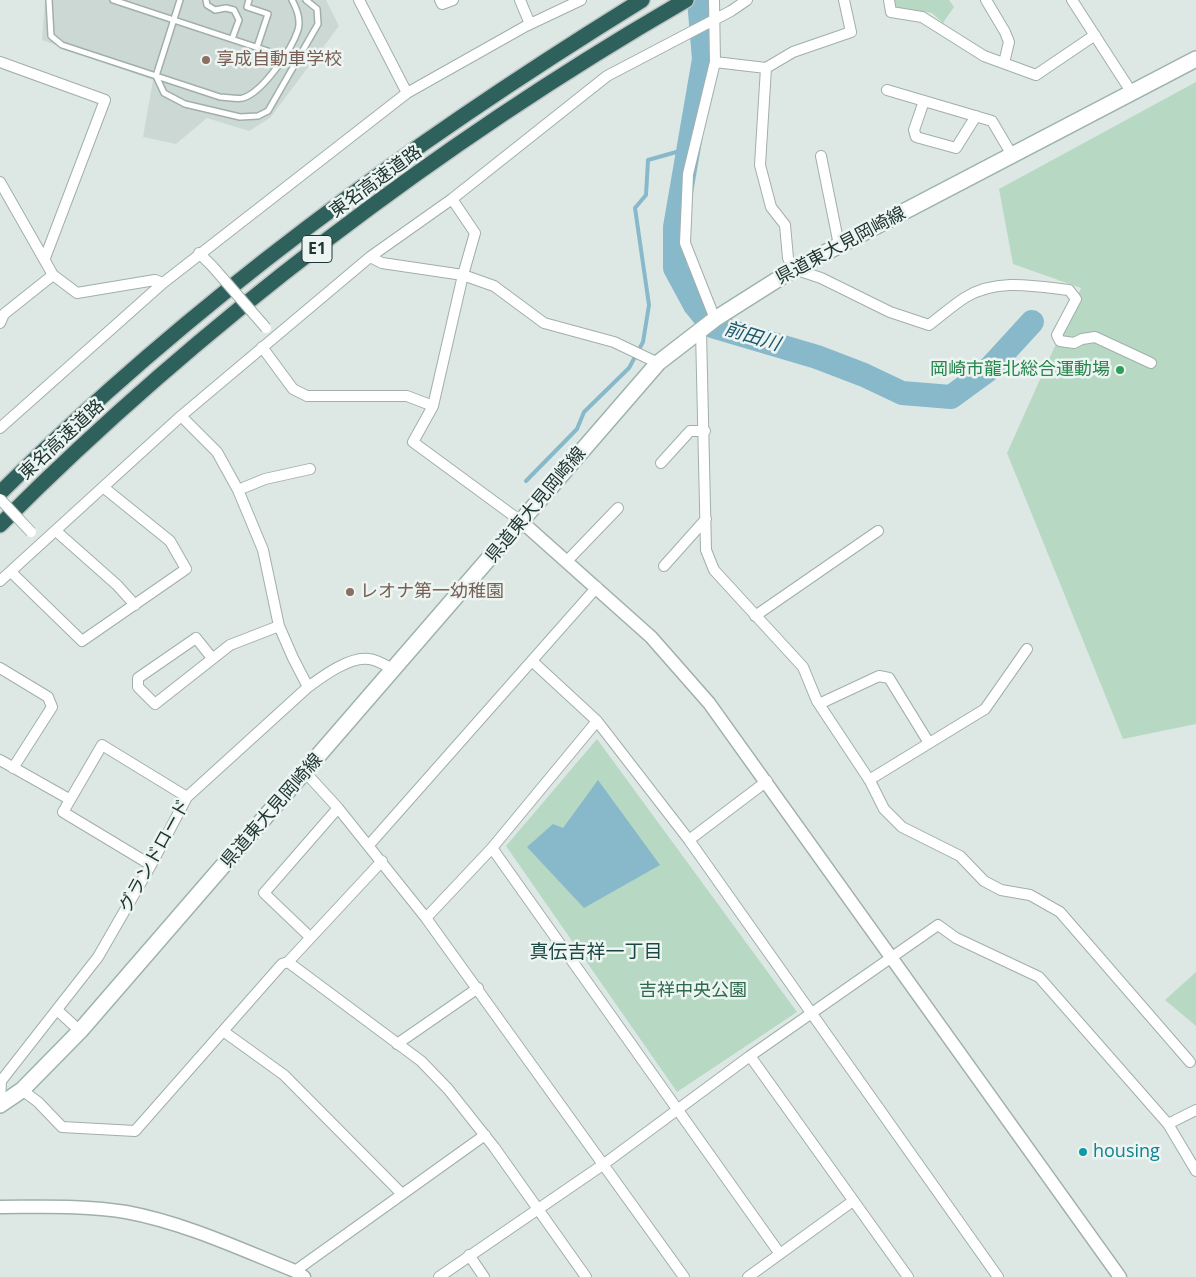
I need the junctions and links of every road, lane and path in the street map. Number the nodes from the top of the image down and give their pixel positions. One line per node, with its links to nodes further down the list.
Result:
1 (49, 0): 35 (lane)
2 (113, 0): 22 (lane)
3 (140, 0): 22 (lane)
4 (180, 0): 23 (lane)
5 (206, 0): 27 (lane)
6 (249, 0): 28 (lane)
7 (292, 0): 29 (lane)
8 (306, 0): 35 (lane)
9 (359, 0): 37 (street)
10 (440, 0): 11 (street)
11 (453, 0)
12 (520, 0): 25 (street)
13 (581, 0): 25 (street)
14 (642, 0): 68 (highway, 東名高速道路 / E1)
15 (686, 0): 73 (highway, 東名高速道路 / E1)
16 (714, 0): 24 (street)
17 (747, 0): 24 (street)
18 (844, 0): 34 (street)
19 (889, 0): 33 (street)
20 (986, 0): 33 (street)
21 (1072, 0): 26 (street)
22 (138, 8): 23 (lane)
23 (174, 19): 27 (lane); 35 (lane)
24 (714, 20): 32 (street); 44 (street)
25 (530, 24): 37 (street)
26 (1095, 35): 33 (street); 38 (street)
27 (232, 39): 28 (lane)
28 (257, 47): 29 (lane)
29 (283, 56): 35 (lane)
30 (1196, 59): 38 (main road, 県道東大見岡崎線)
31 (0, 62): 48 (street)
32 (715, 62): 34 (street); 53 (street)
33 (1004, 63)
34 (766, 68): 49 (street)
35 (156, 76)
36 (887, 90): 39 (street)
37 (408, 93): 46 (street)
38 (1132, 93): 42 (main road, 県道東大見岡崎線)
39 (924, 101): 40 (street); 40 (street)
40 (976, 116): 42 (street)
41 (821, 156): 45 (street)
42 (1012, 156): 45 (main road, 県道東大見岡崎線)
43 (0, 182): 48 (street)
44 (452, 199): 47 (street); 51 (street)
45 (839, 245): 49 (main road, 県道東大見岡崎線)
46 (199, 253): 52 (street); 56 (street, bridge)
47 (370, 257): 51 (street); 56 (street)
48 (45, 258): 50 (street)
49 (794, 269): 53 (main road, 県道東大見岡崎線); 59 (street)
50 (53, 274): 52 (street); 54 (street)
51 (463, 275): 58 (street); 60 (street)
52 (163, 283): 62 (street)
53 (715, 319): 55 (main road, 県道東大見岡崎線)
54 (0, 322)
55 (701, 330): 58 (main road, 県道東大見岡崎線); 63 (street)
56 (272, 338): 57 (street)
57 (262, 347): 60 (street); 61 (street)
58 (658, 363): 72 (main road, 県道東大見岡崎線)
59 (1151, 363)
60 (433, 406): 72 (street)
61 (181, 416): 66 (street); 67 (street)
62 (1, 425)
63 (705, 431): 64 (street); 71 (street)
64 (661, 463)
65 (310, 469): 67 (street)
66 (103, 487): 74 (street); 82 (street)
67 (238, 490): 84 (street)
68 (0, 493)
69 (0, 499): 76 (street, bridge)
70 (618, 508): 77 (street)
71 (706, 519): 78 (street); 83 (street)
72 (522, 522): 77 (street); 89 (main road, 県道東大見岡崎線)
73 (0, 525)
74 (56, 531): 76 (street); 82 (street)
75 (878, 531): 83 (street)
76 (42, 542): 79 (street)
77 (567, 561): 81 (street)
78 (664, 566)
79 (11, 572): 80 (street); 82 (street)
80 (0, 581)
81 (597, 587): 87 (street); 98 (street)
82 (135, 605)
83 (755, 616): 91 (street)
84 (280, 626): 86 (street); 90 (street)
85 (1027, 650): 93 (street)
86 (212, 658): 86 (street)
87 (532, 661): 92 (street); 103 (street)
88 (0, 668): 95 (street)
89 (394, 670): 90 (street, グランドロード); 96 (main road, 県道東大見岡崎線)
90 (308, 687): 99 (street, グランドロード)
91 (819, 704): 93 (street); 97 (street)
92 (597, 721): 102 (street); 104 (street)
93 (929, 743): 97 (street)
94 (0, 760): 95 (street)
95 (13, 768): 100 (street)
96 (305, 772): 101 (street); 114 (main road, 県道東大見岡崎線)
97 (868, 780): 118 (street)
98 (767, 781): 102 (street); 109 (street)
99 (187, 796): 100 (street); 106 (street, グランドロード)
100 (69, 799): 106 (street)
101 (338, 808): 103 (street); 108 (street)
102 (689, 840): 113 (street)
103 (368, 845): 105 (street)
104 (492, 848): 107 (street); 122 (street)
105 (382, 861): 107 (street); 108 (street)
106 (151, 865): 112 (street, グランドロード)
107 (426, 918): 111 (street)
108 (310, 938): 110 (street)
109 (892, 958): 113 (street); 123 (street); 141 (street)
110 (288, 962): 115 (street); 116 (street)
111 (478, 988): 116 (street); 125 (street)
112 (57, 1010): 114 (street); 120 (street, グランドロード)
113 (813, 1013): 117 (street); 140 (street)
114 (80, 1031): 119 (main road, 県道東大見岡崎線)
115 (223, 1031): 119 (street); 127 (street)
116 (397, 1044): 124 (street)
117 (750, 1056): 122 (street); 128 (street)
118 (1190, 1062)
119 (22, 1090): 120 (main road, 県道東大見岡崎線)
120 (0, 1105)
121 (1196, 1110): 123 (street)
122 (678, 1111): 125 (street); 131 (street)
123 (1168, 1124): 126 (street)
124 (485, 1135): 127 (street); 130 (street)
125 (604, 1164): 130 (street); 137 (street)
126 (1196, 1171)
127 (402, 1194): 133 (street)
128 (853, 1201): 131 (street); 139 (street)
129 (0, 1207): 133 (street)
130 (537, 1208): 132 (street); 136 (street)
131 (780, 1254): 138 (street)
132 (469, 1256): 134 (street); 135 (street)
133 (300, 1274)
134 (440, 1277)
135 (484, 1277)
136 (586, 1277)
137 (684, 1277)
138 (748, 1277)
139 (908, 1277)
140 (998, 1277)
141 (1120, 1277)

